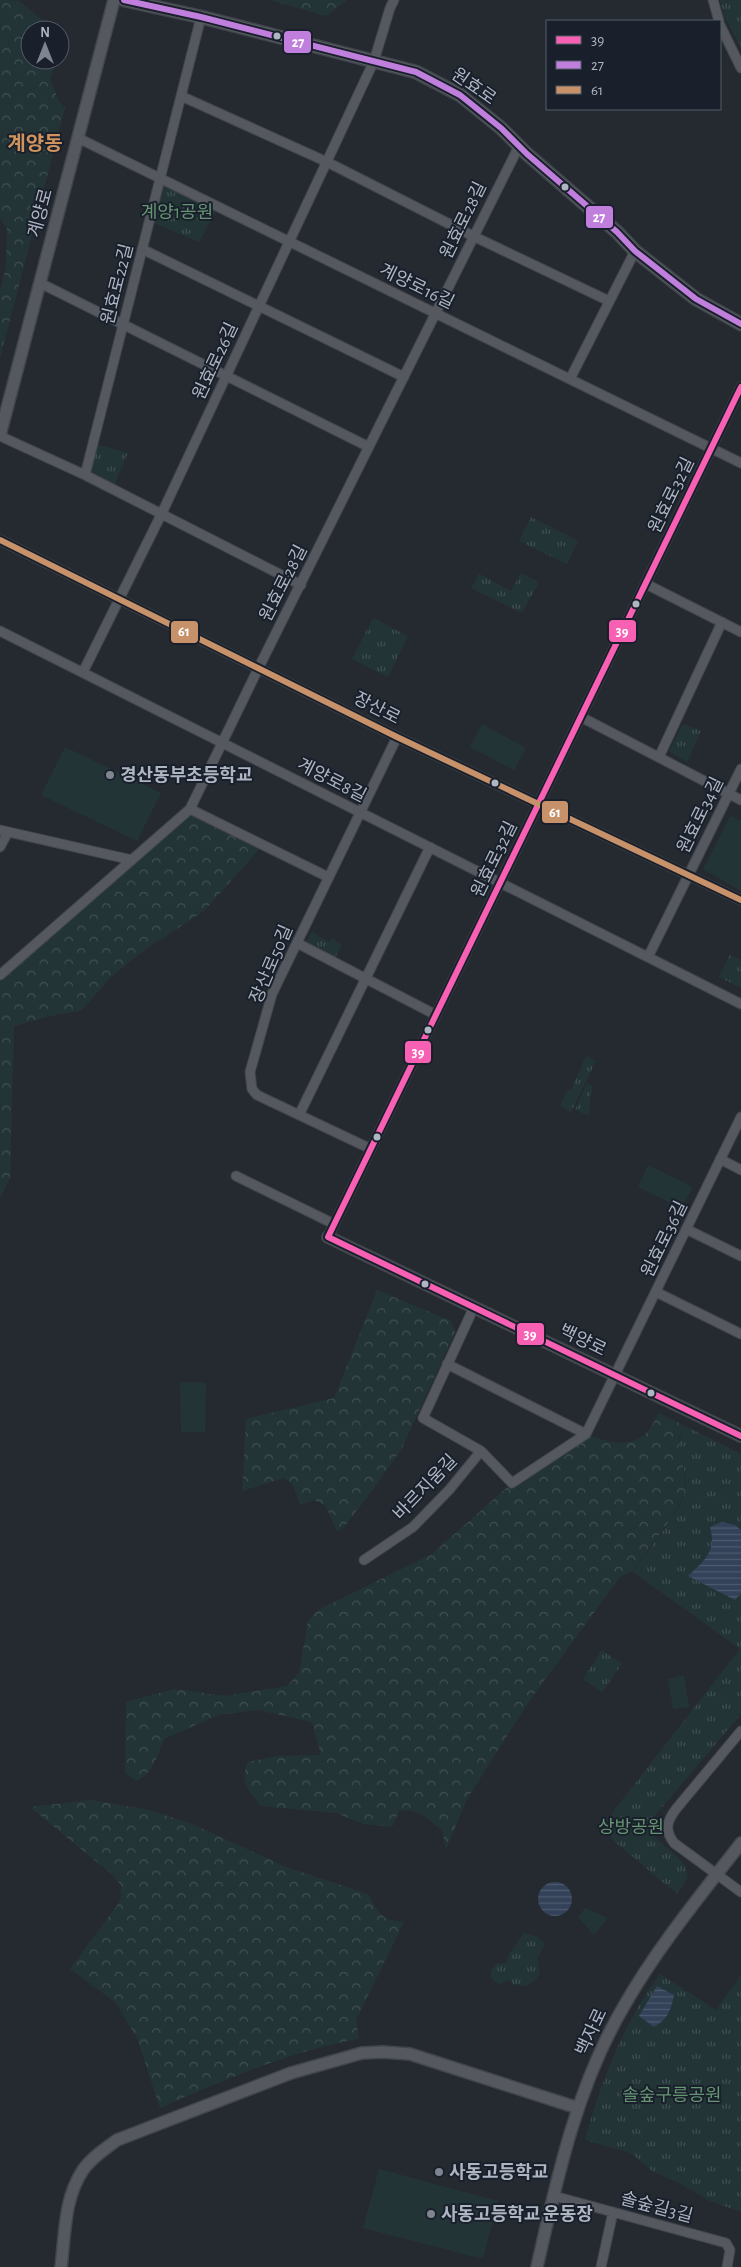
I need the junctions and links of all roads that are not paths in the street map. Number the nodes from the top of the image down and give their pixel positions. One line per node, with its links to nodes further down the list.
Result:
1 (114, 0): 11 (street, 계양로)
2 (124, 0): 5 (main road, 원효로)
3 (394, 0): 8 (street, 원효로26길)
4 (713, 0): 6 (street)
5 (201, 17): 8 (main road, 원효로); 10 (street, 원효로22길)
6 (719, 20)
7 (721, 28): 9 (street)
8 (374, 61): 12 (main road, 원효로); 13 (street, 원효로26길)
9 (741, 68)
10 (181, 96): 13 (street); 14 (street, 원효로22길)
11 (78, 138): 14 (street, 계양로16길); 19 (street, 계양로)
12 (519, 146): 15 (street, 원효로28길); 18 (main road, 원효로)
13 (327, 162): 15 (street); 16 (street, 원효로26길)
14 (160, 178): 16 (street, 계양로16길); 17 (street, 원효로22길)
15 (473, 236): 20 (street); 22 (street, 원효로28길)
16 (290, 241): 21 (street, 원효로26길); 22 (street, 계양로16길)
17 (142, 249): 21 (street); 23 (street, 원효로22길)
18 (635, 251): 20 (street); 24 (main road, 원효로)
19 (40, 283): 23 (street); 29 (street, 계양로)
20 (609, 301): 27 (street)
21 (259, 306): 25 (street, 원효로26길); 26 (street)
22 (435, 313): 26 (street, 원효로28길); 27 (street, 계양로16길)
23 (123, 324): 25 (street); 33 (street, 원효로22길)
24 (741, 324)
25 (226, 375): 30 (street); 34 (street, 원효로26길)
26 (404, 377): 30 (street, 원효로28길)
27 (570, 379): 31 (street, 계양로16길)
28 (741, 387): 31 (street, 원효로32길)
29 (0, 436): 33 (street)
30 (369, 447): 36 (street, 원효로28길)
31 (711, 448): 32 (street, 계양로16길); 37 (street, 원효로32길)
32 (741, 463)
33 (85, 475): 34 (street)
34 (160, 514): 36 (street); 38 (street, 원효로26길)
35 (0, 540): 38 (street, 장산로)
36 (301, 584): 42 (street, 원효로28길)
37 (646, 584): 39 (street); 44 (street, 원효로32길)
38 (118, 599): 42 (street, 장산로); 43 (street, 원효로26길)
39 (722, 622): 41 (street); 47 (street)
40 (0, 631): 43 (street, 계양로8길)
41 (741, 632)
42 (259, 667): 45 (street, 장산로); 46 (street, 원효로28길)
43 (83, 672): 46 (street, 계양로8길)
44 (581, 717): 47 (street); 51 (street, 원효로32길)
45 (397, 737): 51 (street, 장산로); 53 (street, 장산로50길)
46 (223, 743): 52 (street, 원효로28길); 53 (street, 계양로8길)
47 (659, 757): 49 (street)
48 (741, 769): 49 (street, 원효로34길)
49 (729, 794): 50 (street); 58 (street, 원효로34길)
50 (741, 800)
51 (538, 805): 58 (street, 장산로); 60 (street, 원효로32길)
52 (190, 810): 57 (street, 원효로28길); 59 (street)
53 (360, 812): 56 (street, 계양로8길); 59 (street, 장산로50길)
54 (4, 831): 55 (street); 57 (street)
55 (0, 846)
56 (430, 847): 60 (street, 계양로8길); 65 (street)
57 (132, 860): 64 (street, 원효로28길)
58 (689, 875): 61 (street, 장산로); 63 (street)
59 (328, 877): 62 (street, 장산로50길)
60 (500, 883): 63 (street, 계양로8길); 67 (street, 원효로32길)
61 (741, 900)
62 (297, 943): 65 (street); 68 (street, 장산로50길)
63 (648, 958): 66 (street, 계양로8길)
64 (0, 975)
65 (365, 979): 67 (street); 68 (street)
66 (741, 1004)
67 (436, 1015): 70 (street, 원효로32길)
68 (299, 1116): 70 (street, 장산로50길)
69 (741, 1117): 71 (street, 원효로36길)
70 (371, 1149): 74 (street, 원효로32길)
71 (720, 1159): 72 (street); 75 (street, 원효로36길)
72 (741, 1170)
73 (236, 1176): 74 (street)
74 (334, 1224): 76 (street, 원효로32길)
75 (686, 1229): 77 (street); 78 (street, 원효로36길)
76 (328, 1237): 79 (street, 백양로)
77 (741, 1256)
78 (656, 1292): 80 (street); 82 (street, 원효로36길)
79 (474, 1307): 81 (street); 82 (street, 백양로)
80 (741, 1334)
81 (447, 1364): 83 (street); 85 (street)
82 (615, 1375): 83 (street, 원효로36길); 84 (street, 백양로)
83 (586, 1434): 85 (street)
84 (741, 1436)
85 (481, 1451): 86 (street, 바르지움길)
86 (364, 1560)
87 (741, 1732): 89 (street)
88 (741, 1843): 89 (street, 백자로)
89 (717, 1874): 90 (street); 91 (street, 백자로)
90 (741, 1892)
91 (578, 2108): 92 (street, 백자로); 94 (street)
92 (554, 2196): 93 (street, 솔숲길3길); 95 (street, 백자로)
93 (613, 2212): 96 (street); 97 (street, 솔숲길3길)
94 (61, 2267)
95 (537, 2267)
96 (601, 2267)
97 (727, 2267)

